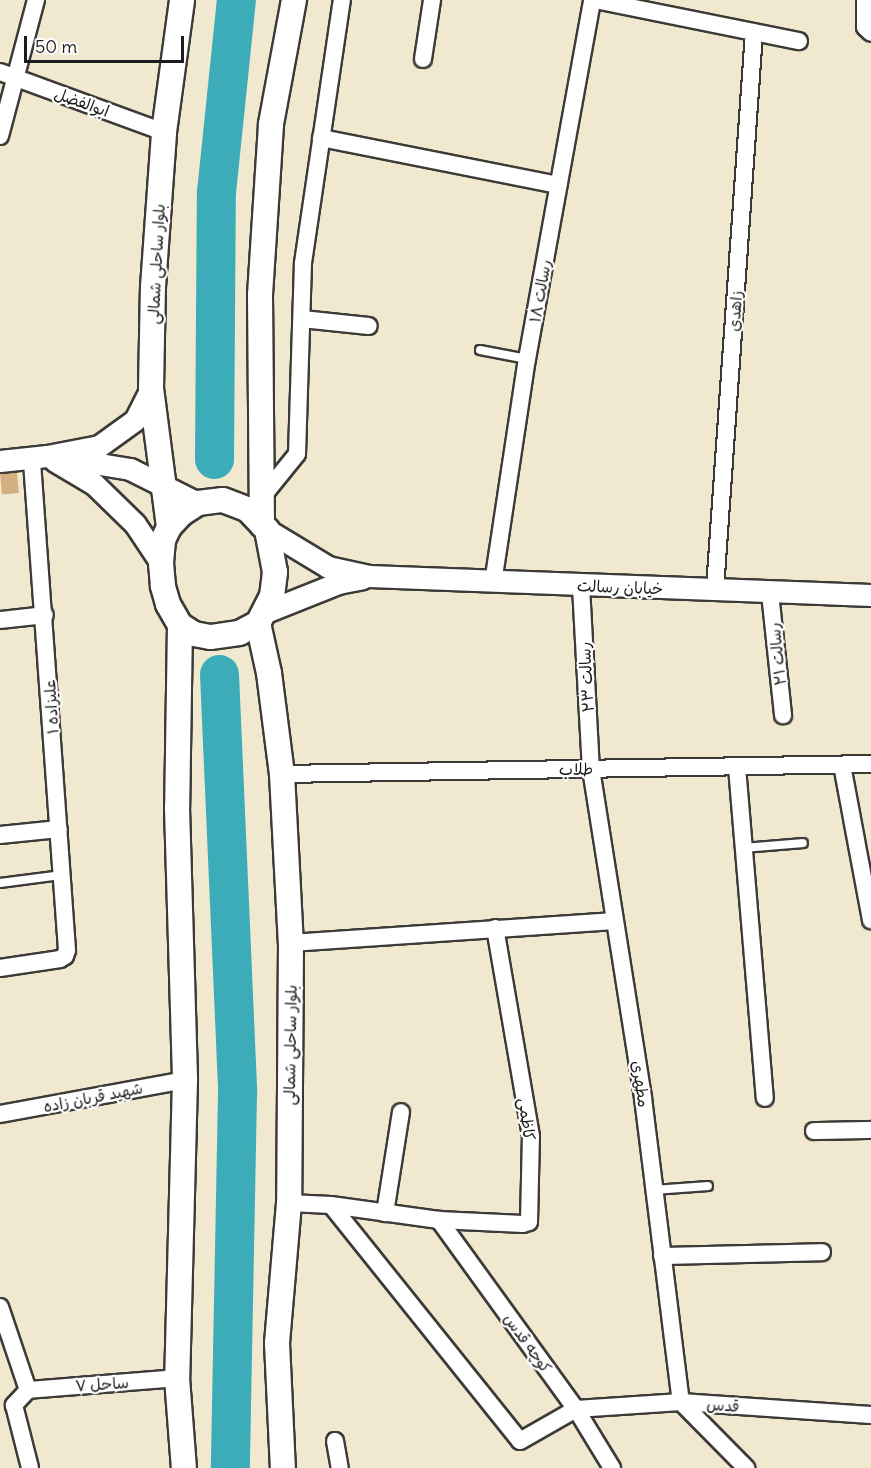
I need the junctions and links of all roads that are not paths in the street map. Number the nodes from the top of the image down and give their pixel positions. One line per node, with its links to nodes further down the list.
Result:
1 (36, 0): 12 (street)
2 (182, 0): 13 (main road, بلوار ساحلی شمالی)
3 (294, 0): 25 (main road)
4 (342, 0): 15 (street)
5 (432, 0): 11 (street)
6 (594, 0): 8 (street); 16 (street, رسالت ۱۸)
7 (865, 0): 9 (street)
8 (754, 32): 10 (street); 33 (street, زاهدی)
9 (871, 33)
10 (799, 41)
11 (423, 59)
12 (7, 75): 13 (street, ابوالفضل); 14 (street)
13 (164, 132): 21 (main road, بلوار ساحلی شمالی)
14 (0, 136)
15 (321, 138): 16 (street); 17 (street)
16 (558, 185): 20 (street, رسالت ۱۸)
17 (302, 319): 18 (street); 25 (street)
18 (369, 326)
19 (480, 350): 20 (lane)
20 (527, 359): 31 (street, رسالت ۱۸)
21 (151, 389): 22 (street); 24 (main road, بلوار ساحلی شمالی)
22 (40, 457): 23 (street); 24 (street); 29 (street); 36 (street, علیزاده ۱)
23 (0, 461)
24 (161, 485): 26 (street); 27 (main road, بلوار ساحلی شمالی)
25 (263, 496): 28 (main road)
26 (198, 503): 27 (main road); 28 (main road)
27 (169, 527): 29 (main road)
28 (264, 528): 30 (street, خیابان رسالت); 37 (main road)
29 (161, 562): 39 (main road)
30 (369, 576): 31 (street, خیابان رسالت); 37 (street, خیابان رسالت)
31 (493, 583): 32 (street, خیابان رسالت)
32 (581, 586): 33 (street, خیابان رسالت); 44 (street, رسالت ۲۳)
33 (715, 589): 34 (street, خیابان رسالت)
34 (770, 593): 35 (street, خیابان رسالت); 40 (street, رسالت ۲۱)
35 (871, 596)
36 (45, 615): 38 (street); 46 (street, علیزاده ۱)
37 (261, 618): 39 (main road); 45 (main road, بلوار ساحلی شمالی)
38 (0, 620)
39 (180, 625): 57 (main road)
40 (783, 715)
41 (871, 764): 42 (street, طلاب)
42 (842, 765): 43 (street, طلاب); 52 (street)
43 (737, 767): 44 (street, طلاب); 49 (street)
44 (591, 769): 45 (street, طلاب); 53 (street, مطهری)
45 (282, 774): 55 (main road, بلوار ساحلی شمالی)
46 (59, 829): 47 (street); 50 (street, علیزاده ۱)
47 (0, 835)
48 (803, 843): 49 (lane)
49 (744, 848): 58 (street)
50 (62, 875): 51 (lane); 56 (street, علیزاده ۱)
51 (0, 883)
52 (871, 920)
53 (614, 921): 54 (street); 64 (street, مطهری)
54 (495, 928): 55 (street); 68 (street, کاظمی)
55 (291, 943): 65 (main road, بلوار ساحلی شمالی)
56 (0, 968)
57 (185, 1080): 60 (street, شهید قربان زاده); 72 (main road)
58 (765, 1098)
59 (401, 1112): 67 (street)
60 (0, 1114)
61 (871, 1130): 62 (street)
62 (814, 1131)
63 (708, 1186): 64 (lane)
64 (654, 1190): 70 (street, مطهری)
65 (289, 1203): 66 (street); 81 (main road, بلوار ساحلی شمالی)
66 (331, 1205): 67 (street); 75 (street)
67 (385, 1213): 68 (street)
68 (439, 1220): 75 (street, کوچه قدس)
69 (822, 1252): 70 (street)
70 (662, 1256): 74 (street, مطهری)
71 (0, 1307): 73 (street)
72 (177, 1378): 73 (street, ساحل ۷); 80 (main road)
73 (28, 1390): 79 (street)
74 (681, 1401): 75 (street, قدس); 76 (street, قدس); 83 (street)
75 (576, 1409): 78 (street, کوچه قدس)
76 (871, 1415)
77 (335, 1442): 82 (street)
78 (607, 1466)
79 (30, 1468)
80 (184, 1468)
81 (283, 1468)
82 (340, 1468)
83 (746, 1468)

